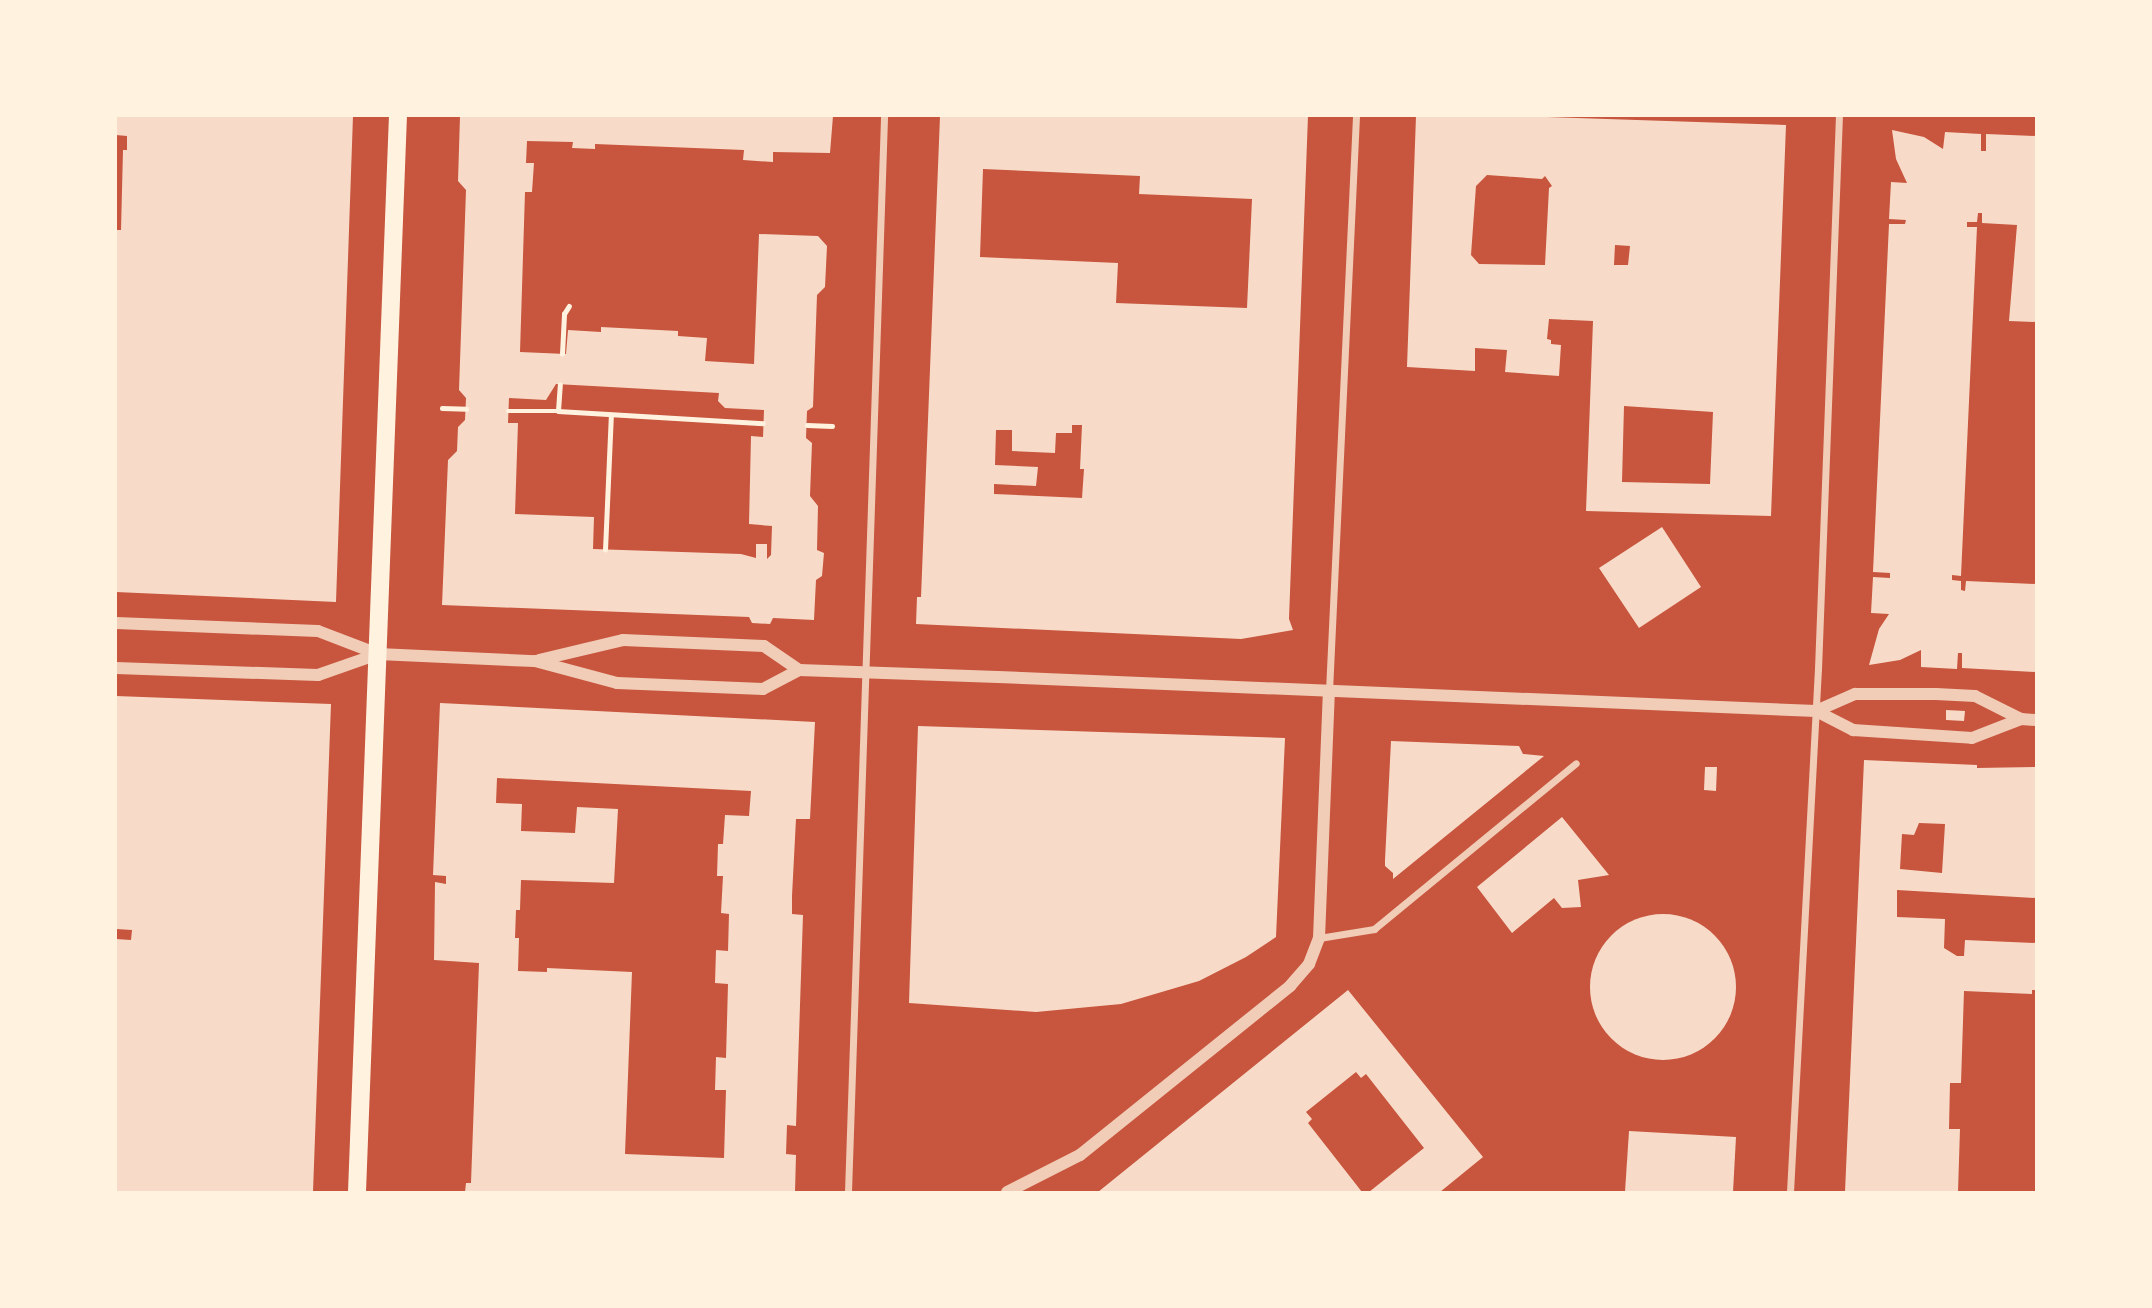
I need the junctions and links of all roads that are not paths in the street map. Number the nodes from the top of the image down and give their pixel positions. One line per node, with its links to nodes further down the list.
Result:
1 (398, 116): 6 (main road)
2 (884, 116): 10 (street)
3 (1356, 116): 11 (street)
4 (1839, 116): 12 (street)
5 (116, 623): 6 (street)
6 (378, 654): 7 (street); 8 (street); 17 (main road)
7 (536, 661): 9 (street); 9 (street)
8 (116, 668)
9 (799, 670): 10 (street)
10 (866, 672): 11 (street); 18 (street)
11 (1329, 691): 12 (street); 16 (street)
12 (1816, 711): 13 (street); 13 (street); 20 (street)
13 (2021, 719): 14 (street)
14 (2036, 720)
15 (1576, 763): 16 (street)
16 (1319, 937): 19 (street)
17 (358, 1192)
18 (848, 1192)
19 (1007, 1192)
20 (1790, 1192)

